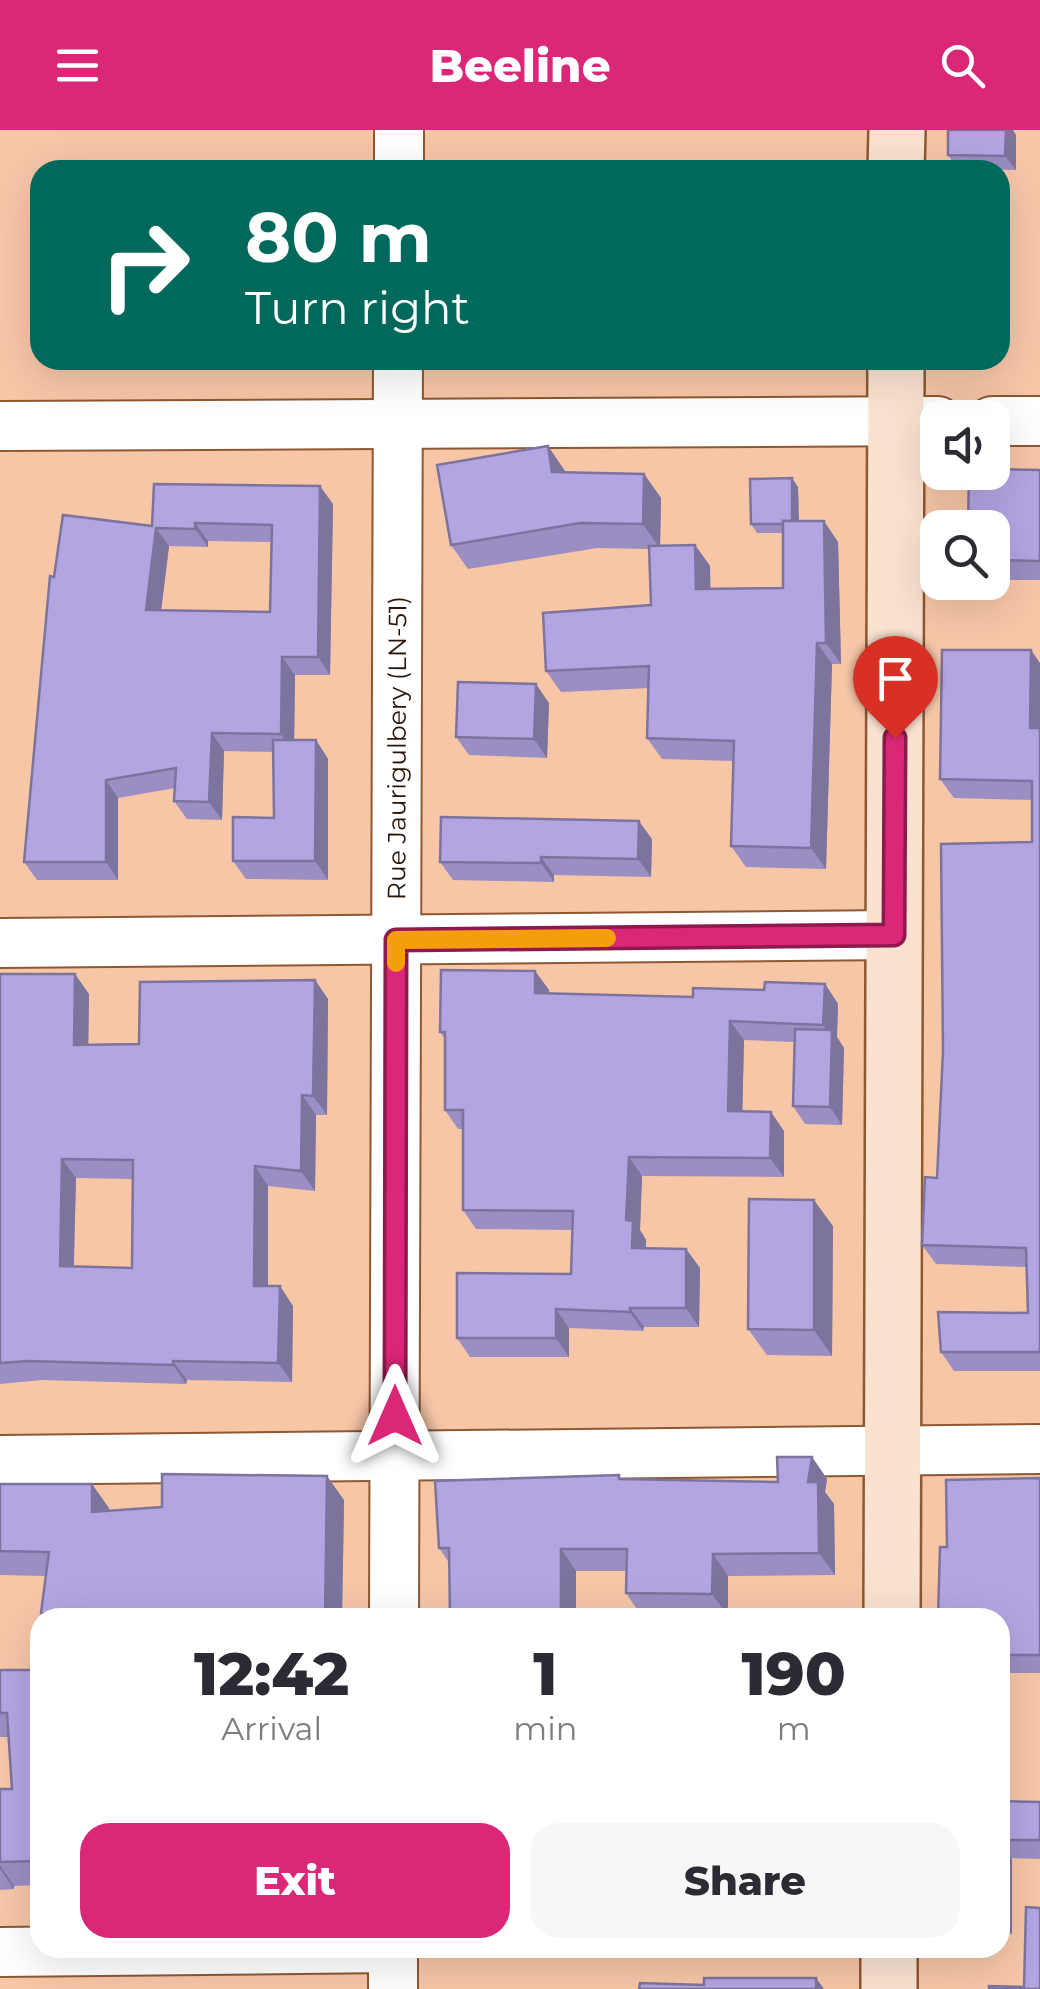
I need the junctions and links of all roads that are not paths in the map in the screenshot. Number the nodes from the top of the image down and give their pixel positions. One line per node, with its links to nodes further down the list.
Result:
1 (399, 130): 3 (street)
2 (896, 130): 4 (street)
3 (399, 160)
4 (896, 160)
5 (398, 370): 10 (street, Rue Jaurigulbery (LN-51))
6 (899, 370): 9 (street)
7 (1010, 421): 8 (street)
8 (1040, 421)
9 (917, 422): 10 (street); 12 (street)
10 (398, 425): 11 (street); 13 (street, Rue Jaurigulbery (LN-51))
11 (0, 426)
12 (894, 935): 13 (street); 16 (street)
13 (396, 940): 14 (street); 17 (street, Rue Jaurigulbery (LN-51))
14 (0, 943)
15 (1040, 1449): 16 (street)
16 (893, 1450): 17 (street); 20 (street)
17 (395, 1456): 18 (street); 19 (street, Rue Jaurigulbery (LN-51))
18 (0, 1460)
19 (394, 1608)
20 (892, 1608)
21 (0, 1952): 22 (street)
22 (30, 1952)
23 (393, 1958): 25 (street)
24 (889, 1958): 26 (street)
25 (393, 1989)
26 (889, 1989)

